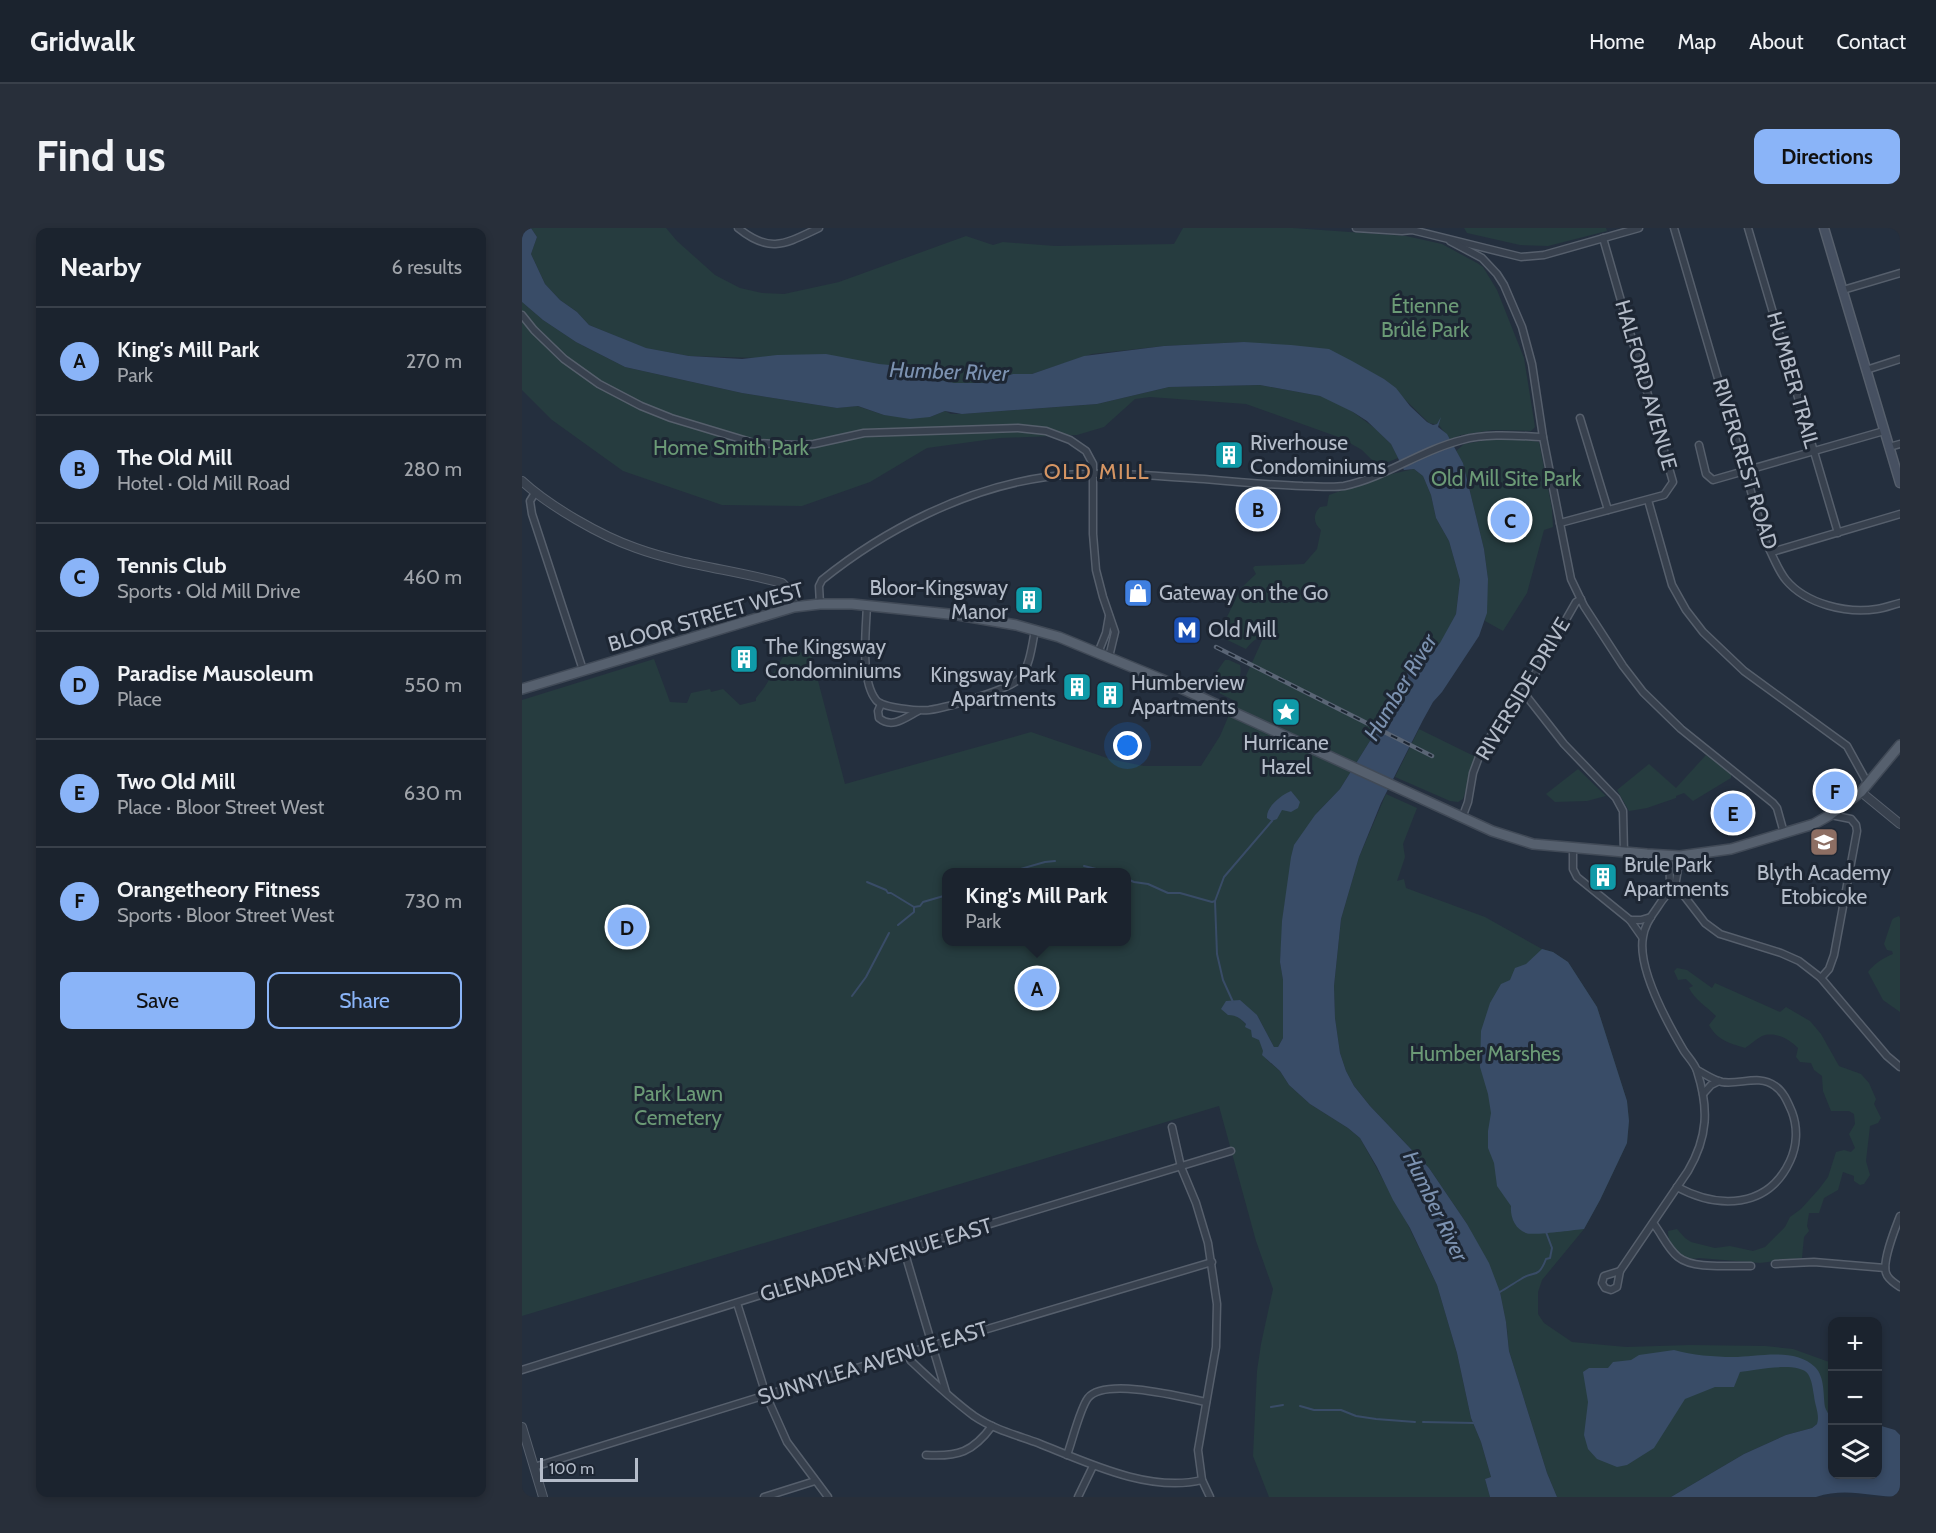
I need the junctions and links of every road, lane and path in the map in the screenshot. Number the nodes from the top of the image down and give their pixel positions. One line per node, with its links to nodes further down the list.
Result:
1 (738, 228): 2 (street)
2 (819, 228)
3 (1356, 228): 8 (street)
4 (1639, 228): 9 (street)
5 (1674, 228): 23 (street, RIVERCREST ROAD)
6 (1748, 228): 22 (street, HUMBER TRAIL)
7 (1824, 228): 12 (main road)
8 (1412, 229): 10 (street)
9 (1603, 238): 10 (street); 28 (street, HALFORD AVENUE)
10 (1450, 241): 18 (street)
11 (1900, 273): 12 (street)
12 (1843, 290): 15 (main road)
13 (522, 315): 24 (street)
14 (1900, 360): 15 (street)
15 (1866, 369): 17 (main road)
16 (1580, 418): 29 (street)
17 (1884, 431): 21 (main road); 22 (street)
18 (1543, 437): 24 (street); 31 (street)
19 (1900, 444): 21 (street)
20 (1698, 445): 23 (street)
21 (1889, 447): 26 (main road)
22 (1814, 452): 23 (street); 32 (street, HUMBER TRAIL)
23 (1746, 471): 33 (street, RIVERCREST ROAD)
24 (1095, 474): 36 (street); 39 (street)
25 (522, 481): 27 (street)
26 (1900, 483)
27 (535, 493): 38 (street); 43 (street)
28 (1648, 500): 29 (street, HALFORD AVENUE); 49 (street)
29 (1608, 510): 31 (street, HALFORD AVENUE)
30 (1900, 514): 32 (street)
31 (1560, 524): 34 (street)
32 (1838, 533): 33 (street)
33 (1772, 552): 35 (street, RIVERCREST ROAD)
34 (1581, 599): 45 (street, RIVERSIDE DRIVE); 54 (street)
35 (1900, 603)
36 (820, 604): 37 (main road, BLOOR STREET WEST); 38 (main road, BLOOR STREET WEST)
37 (867, 605): 40 (main road, BLOOR STREET WEST); 46 (street)
38 (794, 607): 43 (main road, BLOOR STREET WEST)
39 (1110, 615): 41 (street); 42 (street)
40 (1035, 630): 41 (main road, BLOOR STREET WEST); 47 (street)
41 (1098, 653): 42 (main road, BLOOR STREET WEST)
42 (1109, 657): 52 (main road, BLOOR STREET WEST)
43 (583, 670): 44 (main road, BLOOR STREET WEST)
44 (522, 688)
45 (1524, 693): 52 (street, RIVERSIDE DRIVE); 56 (street)
46 (881, 704): 47 (street); 47 (street)
47 (919, 711)
48 (1900, 745): 49 (main road, BLOOR STREET WEST)
49 (1868, 784): 50 (main road, BLOOR STREET WEST)
50 (1861, 792): 51 (main road, BLOOR STREET WEST); 53 (street)
51 (1830, 815): 54 (main road, BLOOR STREET WEST); 63 (street)
52 (1462, 818): 55 (main road, BLOOR STREET WEST)
53 (1900, 824)
54 (1784, 833): 58 (main road, BLOOR STREET WEST)
55 (1573, 849): 56 (main road, BLOOR STREET WEST); 61 (street)
56 (1624, 853): 57 (main road, BLOOR STREET WEST)
57 (1669, 856): 58 (main road, BLOOR STREET WEST); 59 (street)
58 (1680, 856): 59 (street)
59 (1675, 888): 60 (street); 63 (street)
60 (1651, 916): 61 (street); 62 (street)
61 (1630, 920): 62 (street)
62 (1642, 937): 65 (street)
63 (1821, 978): 64 (street)
64 (1900, 1067)
65 (1697, 1070): 66 (street); 67 (street)
66 (1719, 1081): 67 (street); 71 (street)
67 (1703, 1094): 71 (street)
68 (1172, 1127): 70 (street)
69 (1231, 1151): 70 (street, GLENADEN AVENUE EAST)
70 (1180, 1167): 74 (street, GLENADEN AVENUE EAST); 75 (street)
71 (1677, 1187): 73 (street)
72 (1900, 1216): 78 (street)
73 (1653, 1223): 77 (street); 79 (street)
74 (904, 1250): 81 (street, GLENADEN AVENUE EAST); 82 (street)
75 (1212, 1262): 82 (street, SUNNYLEA AVENUE EAST); 87 (street)
76 (1775, 1264): 78 (street)
77 (1751, 1266)
78 (1885, 1269): 80 (street)
79 (1620, 1271)
80 (1900, 1287)
81 (737, 1303): 84 (street, GLENADEN AVENUE EAST); 86 (street)
82 (932, 1346): 83 (street, SUNNYLEA AVENUE EAST); 85 (street)
83 (906, 1353): 85 (street); 86 (street, SUNNYLEA AVENUE EAST)
84 (522, 1370)
85 (946, 1392): 88 (street)
86 (766, 1395): 94 (street, SUNNYLEA AVENUE EAST); 96 (street)
87 (1206, 1402): 92 (street); 95 (street)
88 (992, 1426): 91 (street); 92 (street)
89 (522, 1427): 90 (street)
90 (525, 1449): 94 (street)
91 (926, 1455)
92 (1067, 1455): 93 (street)
93 (1093, 1466): 95 (street); 100 (street)
94 (534, 1467): 97 (street)
95 (1202, 1480): 101 (street)
96 (815, 1481): 98 (street); 99 (street)
97 (543, 1497)
98 (764, 1497)
99 (828, 1497)
100 (1078, 1497)
101 (1210, 1497)

